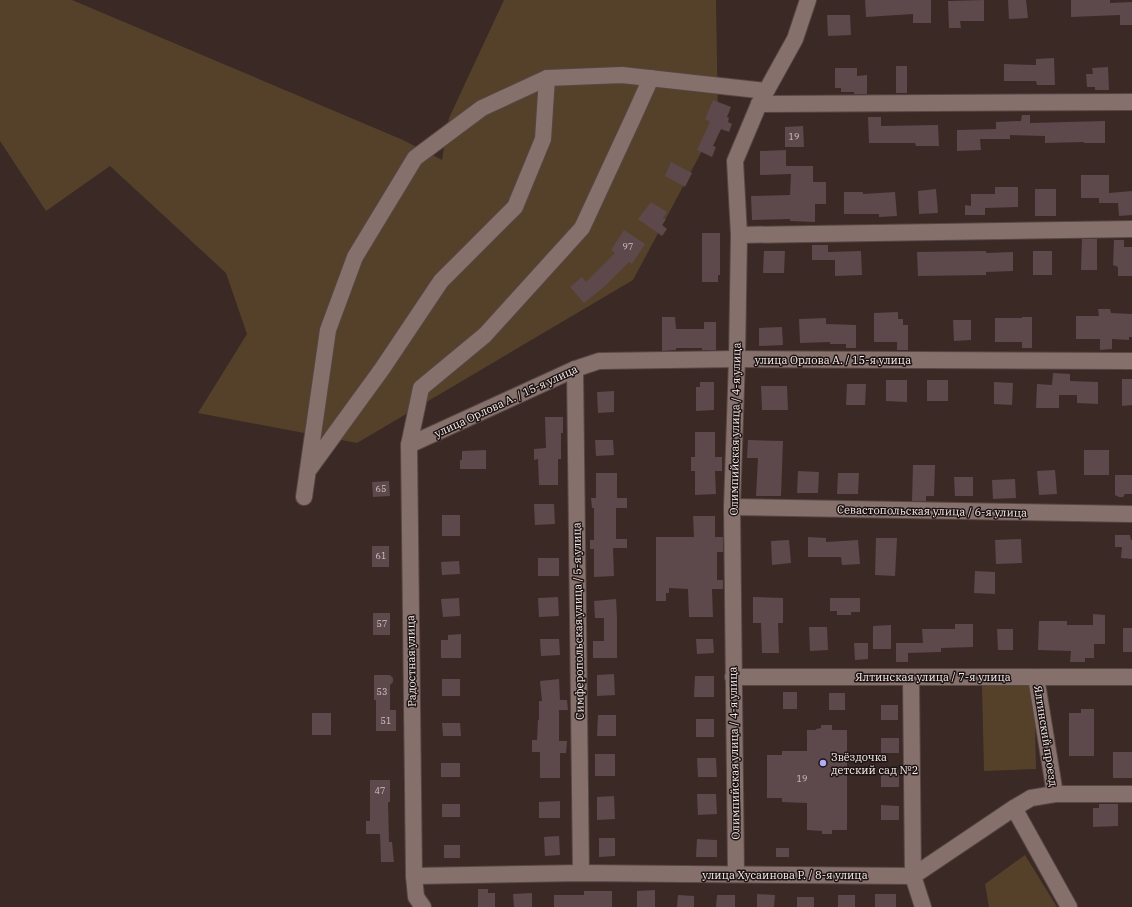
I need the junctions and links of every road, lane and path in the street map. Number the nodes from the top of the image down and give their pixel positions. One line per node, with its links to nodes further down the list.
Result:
1 (808, 0): 4 (street, Олимпийская улица / 4-я улица)
2 (546, 78): 3 (street); 12 (street); 12 (street)
3 (651, 78): 4 (street); 11 (street, Радостная улица)
4 (763, 97): 5 (street); 7 (street, Олимпийская улица / 4-я улица)
5 (1132, 102)
6 (1132, 229): 7 (street)
7 (739, 235): 8 (street, Олимпийская улица / 4-я улица)
8 (737, 359): 9 (street, улица Орлова А. / 15-я улица); 10 (street, улица Орлова А. / 15-я улица); 14 (street, Олимпийская улица / 4-я улица)
9 (1132, 361)
10 (575, 368): 11 (street, улица Орлова А. / 15-я улица); 23 (street, Симферопольская улица / 5-я улица)
11 (409, 446): 25 (street, Радостная улица)
12 (308, 471): 13 (street)
13 (304, 497)
14 (732, 508): 15 (street, Севастопольская улица / 6-я улица); 16 (street, Олимпийская улица / 4-я улица)
15 (1132, 514)
16 (734, 677): 17 (street, Ялтинская улица / 7-я улица); 24 (street, Олимпийская улица / 4-я улица)
17 (911, 677): 18 (street, Ялтинская улица / 7-я улица); 26 (street)
18 (1036, 677): 19 (street, Ялтинская улица / 7-я улица); 20 (street, Ялтинский проезд)
19 (1132, 677)
20 (1055, 794): 21 (street); 22 (street)
21 (1132, 794)
22 (1014, 808): 26 (street); 29 (street)
23 (581, 873): 24 (street, улица Хусаинова Р. / 8-я улица); 25 (street, улица Хусаинова Р. / 8-я улица)
24 (736, 874): 26 (street, улица Хусаинова Р. / 8-я улица)
25 (414, 876): 27 (street, Радостная улица)
26 (913, 876): 28 (street)
27 (423, 907)
28 (923, 907)
29 (1069, 907)

